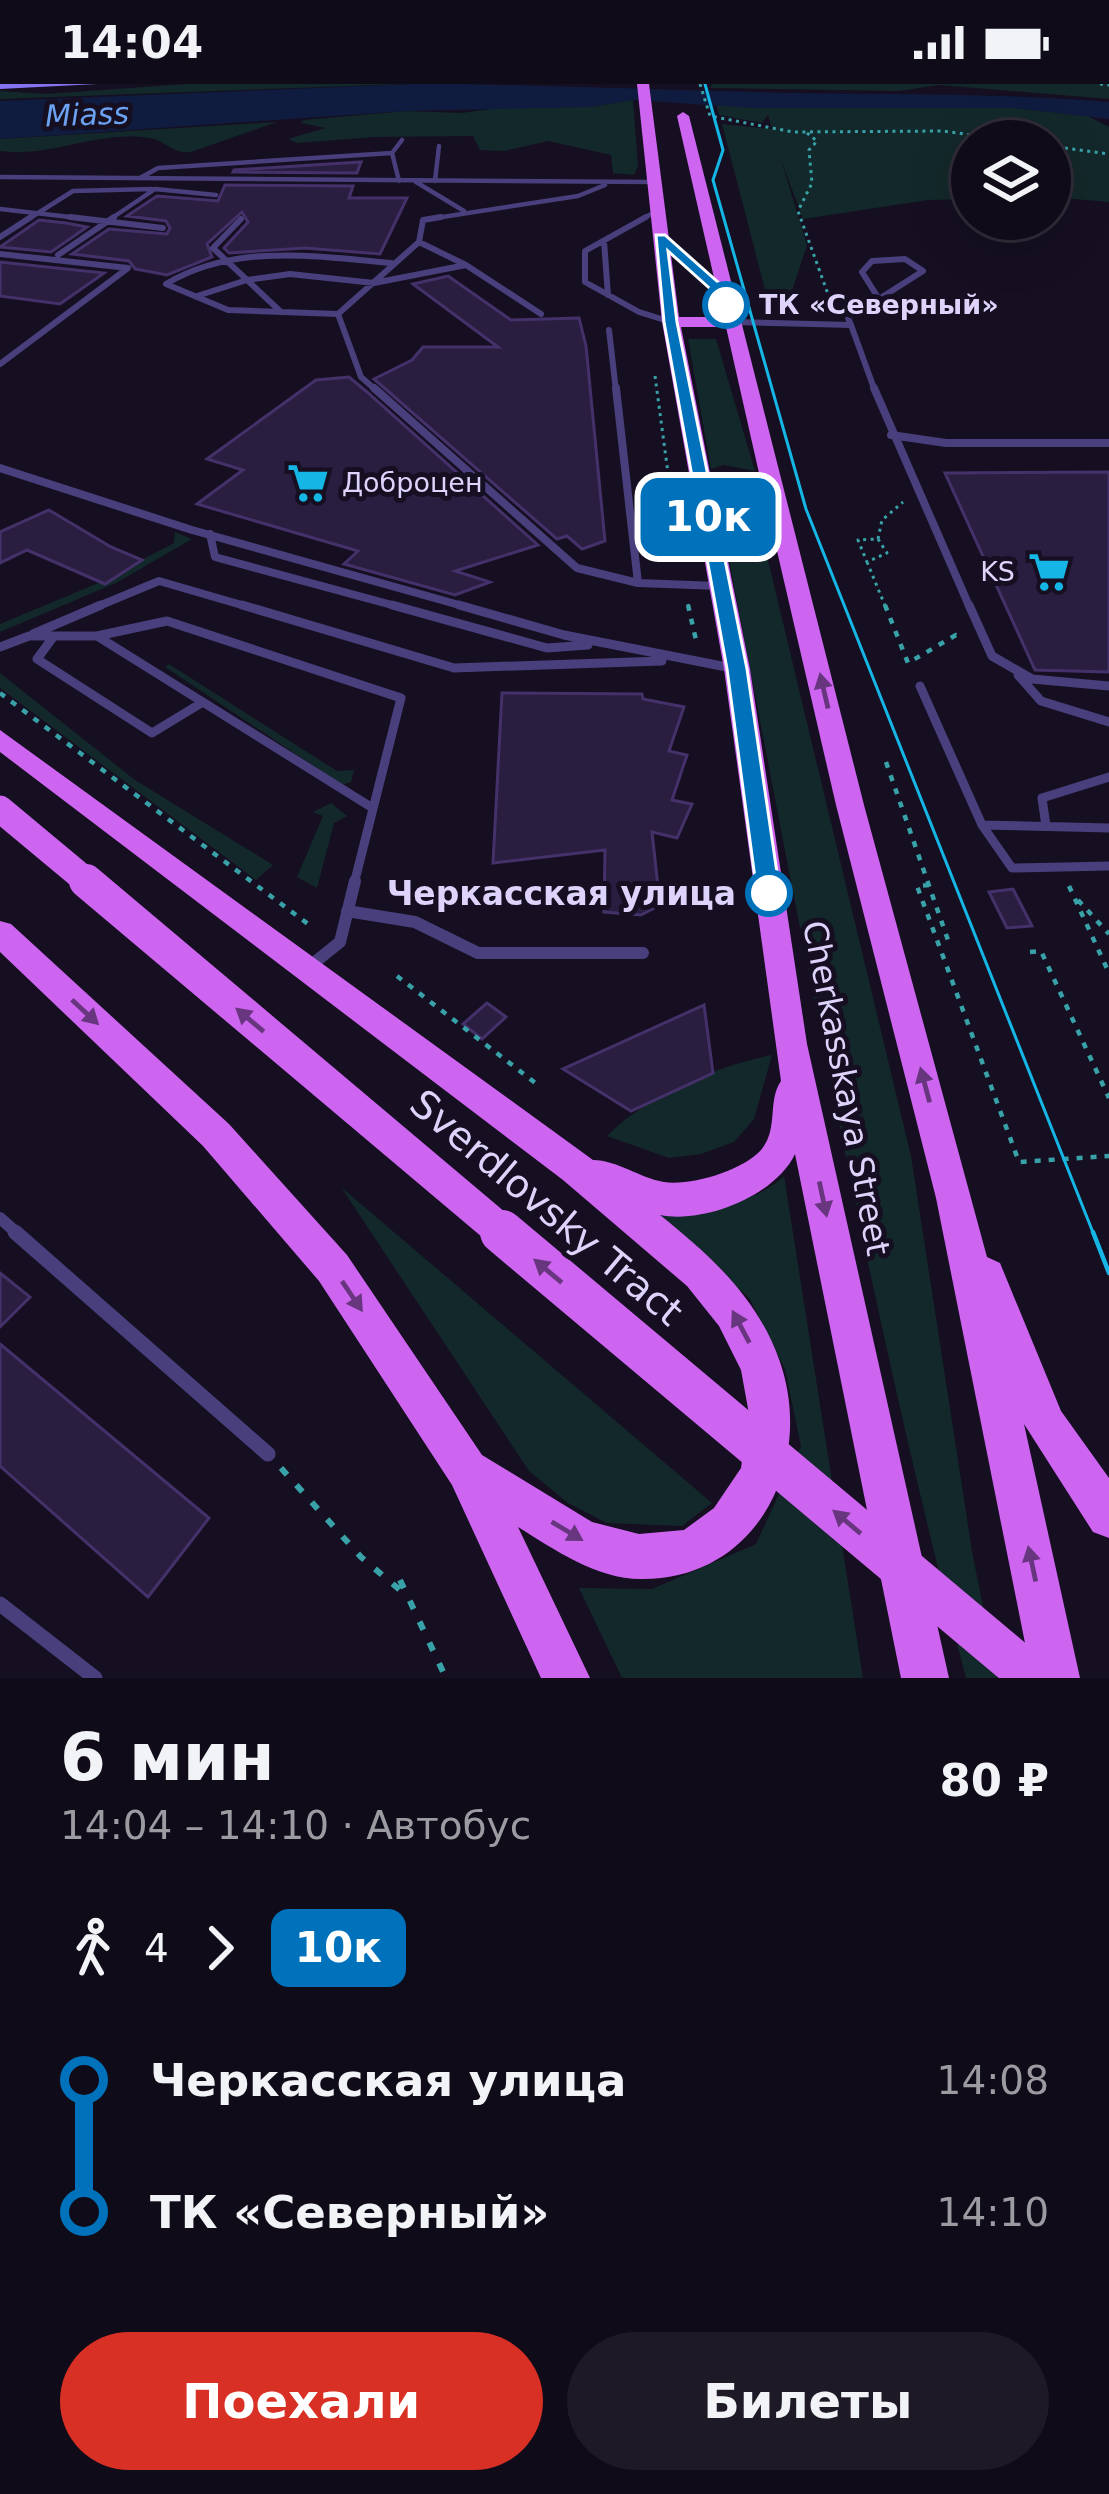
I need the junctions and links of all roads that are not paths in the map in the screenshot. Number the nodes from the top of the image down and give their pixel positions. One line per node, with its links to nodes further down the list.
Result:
1 (91, 84): 3 (main road)
2 (643, 84): 14 (main road, Cherkasskaya Street)
3 (0, 86)
4 (683, 116): 37 (main road, Cherkasskaya Street)
5 (402, 140): 7 (lane)
6 (439, 146): 12 (lane)
7 (392, 153): 9 (lane); 10 (lane)
8 (0, 177): 9 (lane)
9 (138, 179): 10 (lane)
10 (399, 181): 11 (lane)
11 (414, 181): 12 (lane); 18 (lane)
12 (436, 181): 13 (lane)
13 (614, 182): 14 (lane); 18 (lane)
14 (654, 182): 19 (main road, Cherkasskaya Street)
15 (155, 189): 16 (lane); 20 (lane); 22 (lane)
16 (216, 195)
17 (0, 209): 20 (lane)
18 (464, 211): 27 (lane)
19 (657, 211): 25 (main road, Cherkasskaya Street); 26 (lane)
20 (38, 213): 22 (lane); 24 (lane)
21 (241, 219): 31 (lane)
22 (107, 222): 23 (lane); 30 (lane)
23 (163, 228)
24 (0, 237)
25 (661, 238): 28 (main road); 44 (main road, Cherkasskaya Street)
26 (604, 241): 38 (lane); 38 (lane)
27 (419, 242): 32 (lane); 33 (lane)
28 (676, 252)
29 (0, 254): 30 (lane)
30 (55, 257): 48 (lane)
31 (227, 262): 32 (lane); 35 (lane); 39 (lane)
32 (392, 263): 36 (lane)
33 (466, 265): 36 (lane); 43 (lane)
34 (708, 279): 37 (main road)
35 (247, 280): 36 (lane); 39 (lane); 41 (lane)
36 (374, 283): 42 (lane)
37 (724, 293): 45 (main road, Cherkasskaya Street)
38 (608, 295): 44 (lane)
39 (194, 297): 41 (lane)
40 (880, 300): 40 (lane); 46 (lane)
41 (281, 311): 42 (lane)
42 (338, 314): 55 (lane)
43 (541, 314)
44 (671, 322): 45 (main road); 53 (main road, Cherkasskaya Street)
45 (729, 322): 46 (lane); 52 (main road, Cherkasskaya Street)
46 (851, 325): 49 (lane)
47 (609, 330): 55 (lane)
48 (0, 364)
49 (891, 435): 50 (lane); 63 (lane)
50 (1109, 443)
51 (0, 468): 54 (lane)
52 (772, 491): 53 (main road); 83 (main road, Cherkasskaya Street, one-way to 52)
53 (705, 494): 56 (main road, Cherkasskaya Street)
54 (210, 534): 60 (lane); 60 (lane)
55 (638, 584): 56 (lane)
56 (718, 586): 64 (main road, Cherkasskaya Street)
57 (29, 636): 58 (lane); 61 (lane); 62 (lane)
58 (53, 636): 59 (lane); 67 (lane)
59 (97, 636): 67 (lane); 71 (lane)
60 (597, 644): 62 (lane)
61 (0, 647)
62 (684, 660): 64 (lane)
63 (1011, 668): 66 (lane); 68 (lane)
64 (737, 669): 81 (main road, Cherkasskaya Street)
65 (920, 686): 73 (lane)
66 (1109, 686)
67 (203, 702): 71 (lane)
68 (1109, 722)
69 (0, 740): 80 (main road)
70 (1109, 777): 74 (lane)
71 (371, 807): 77 (lane)
72 (0, 809): 92 (main road, Sverdlovsky Tract, one-way to 72, bridge)
73 (982, 825): 74 (lane); 76 (lane)
74 (1046, 826): 75 (lane)
75 (1109, 828)
76 (1109, 866)
77 (347, 911): 79 (lane); 80 (lane)
78 (0, 932): 86 (main road, one-way to 86)
79 (644, 953)
80 (308, 968): 82 (main road)
81 (790, 1044): 82 (main road); 91 (main road, Cherkasskaya Street, one-way to 91)
82 (576, 1168): 86 (main road, one-way to 82)
83 (955, 1198): 87 (main road); 93 (main road, one-way to 83)
84 (0, 1218): 85 (lane)
85 (268, 1454)
86 (467, 1470): 90 (main road)
87 (1109, 1516)
88 (0, 1604): 89 (lane)
89 (95, 1678)
90 (566, 1678)
91 (925, 1678)
92 (1033, 1678)
93 (1056, 1678)

